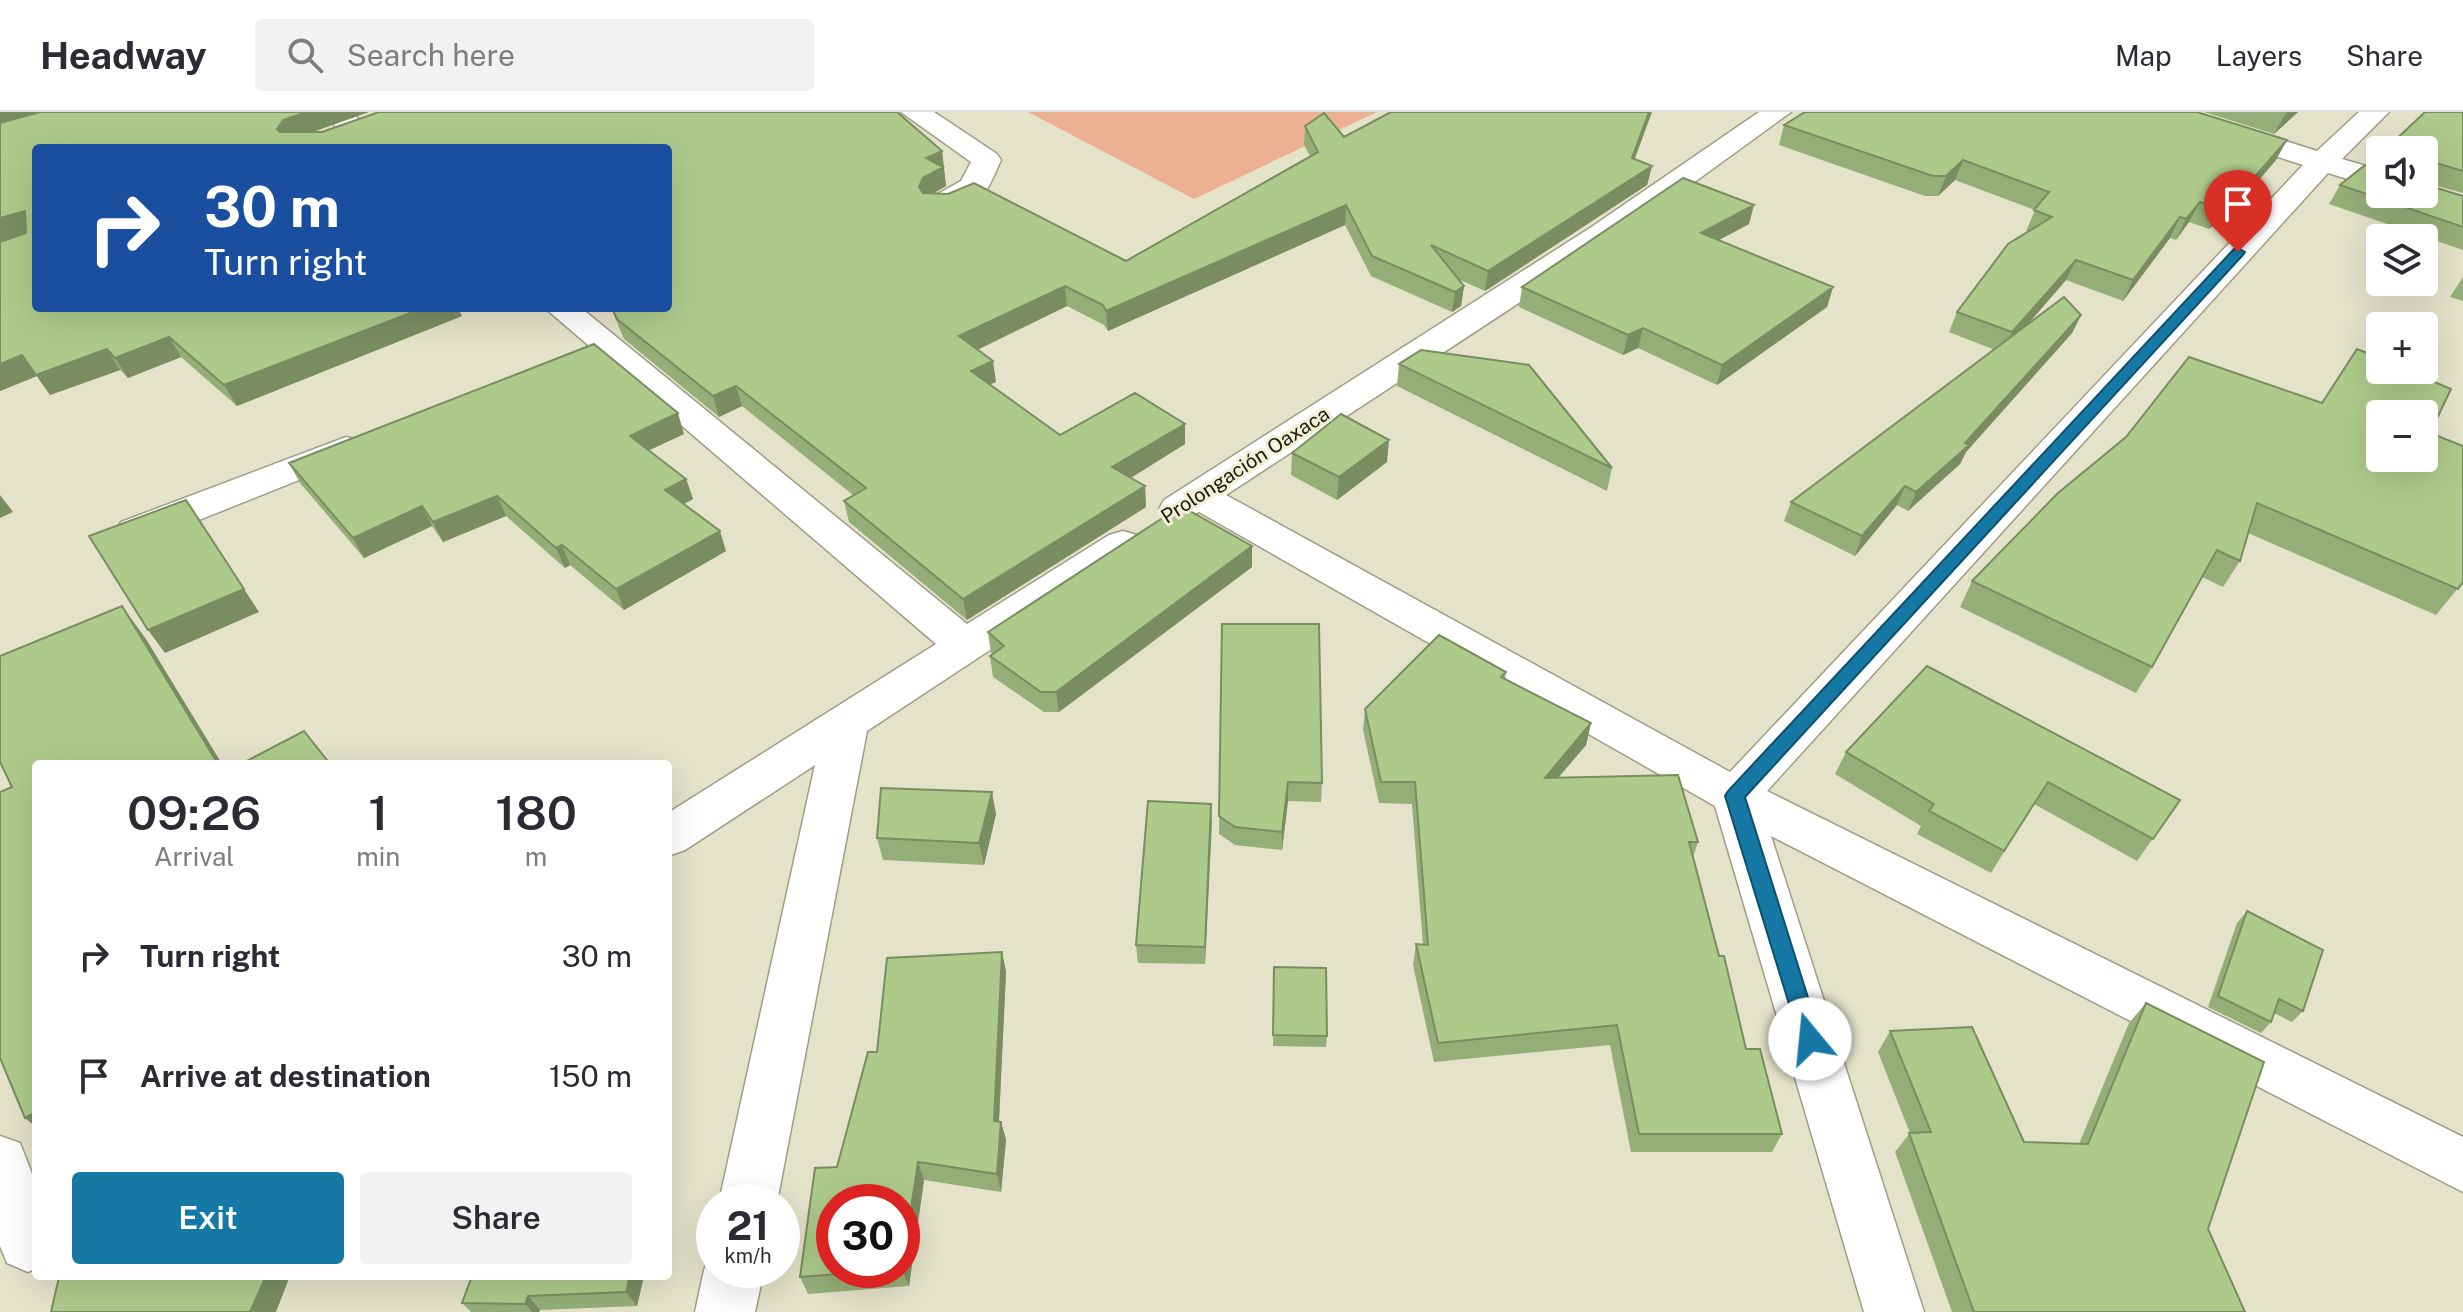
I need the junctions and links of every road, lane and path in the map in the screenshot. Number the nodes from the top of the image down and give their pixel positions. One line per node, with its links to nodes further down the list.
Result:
1 (915, 112): 7 (street)
2 (1777, 112): 10 (street, Prolongación Oaxaca)
3 (2166, 112): 5 (street)
4 (2375, 112): 5 (street)
5 (2322, 162): 6 (street); 14 (street)
6 (2366, 176)
7 (940, 205)
8 (564, 312): 12 (street)
9 (371, 439): 11 (street)
10 (1199, 496): 12 (street, Prolongación Oaxaca); 14 (street)
11 (108, 542)
12 (966, 646): 13 (street, Prolongación Oaxaca)
13 (846, 724): 15 (street, Prolongación Oaxaca); 18 (street)
14 (1735, 796): 17 (street); 22 (street)
15 (672, 834)
16 (0, 1162): 19 (street)
17 (2463, 1166)
18 (752, 1184)
19 (21, 1248)
20 (730, 1288): 21 (street)
21 (725, 1312)
22 (1894, 1312)

